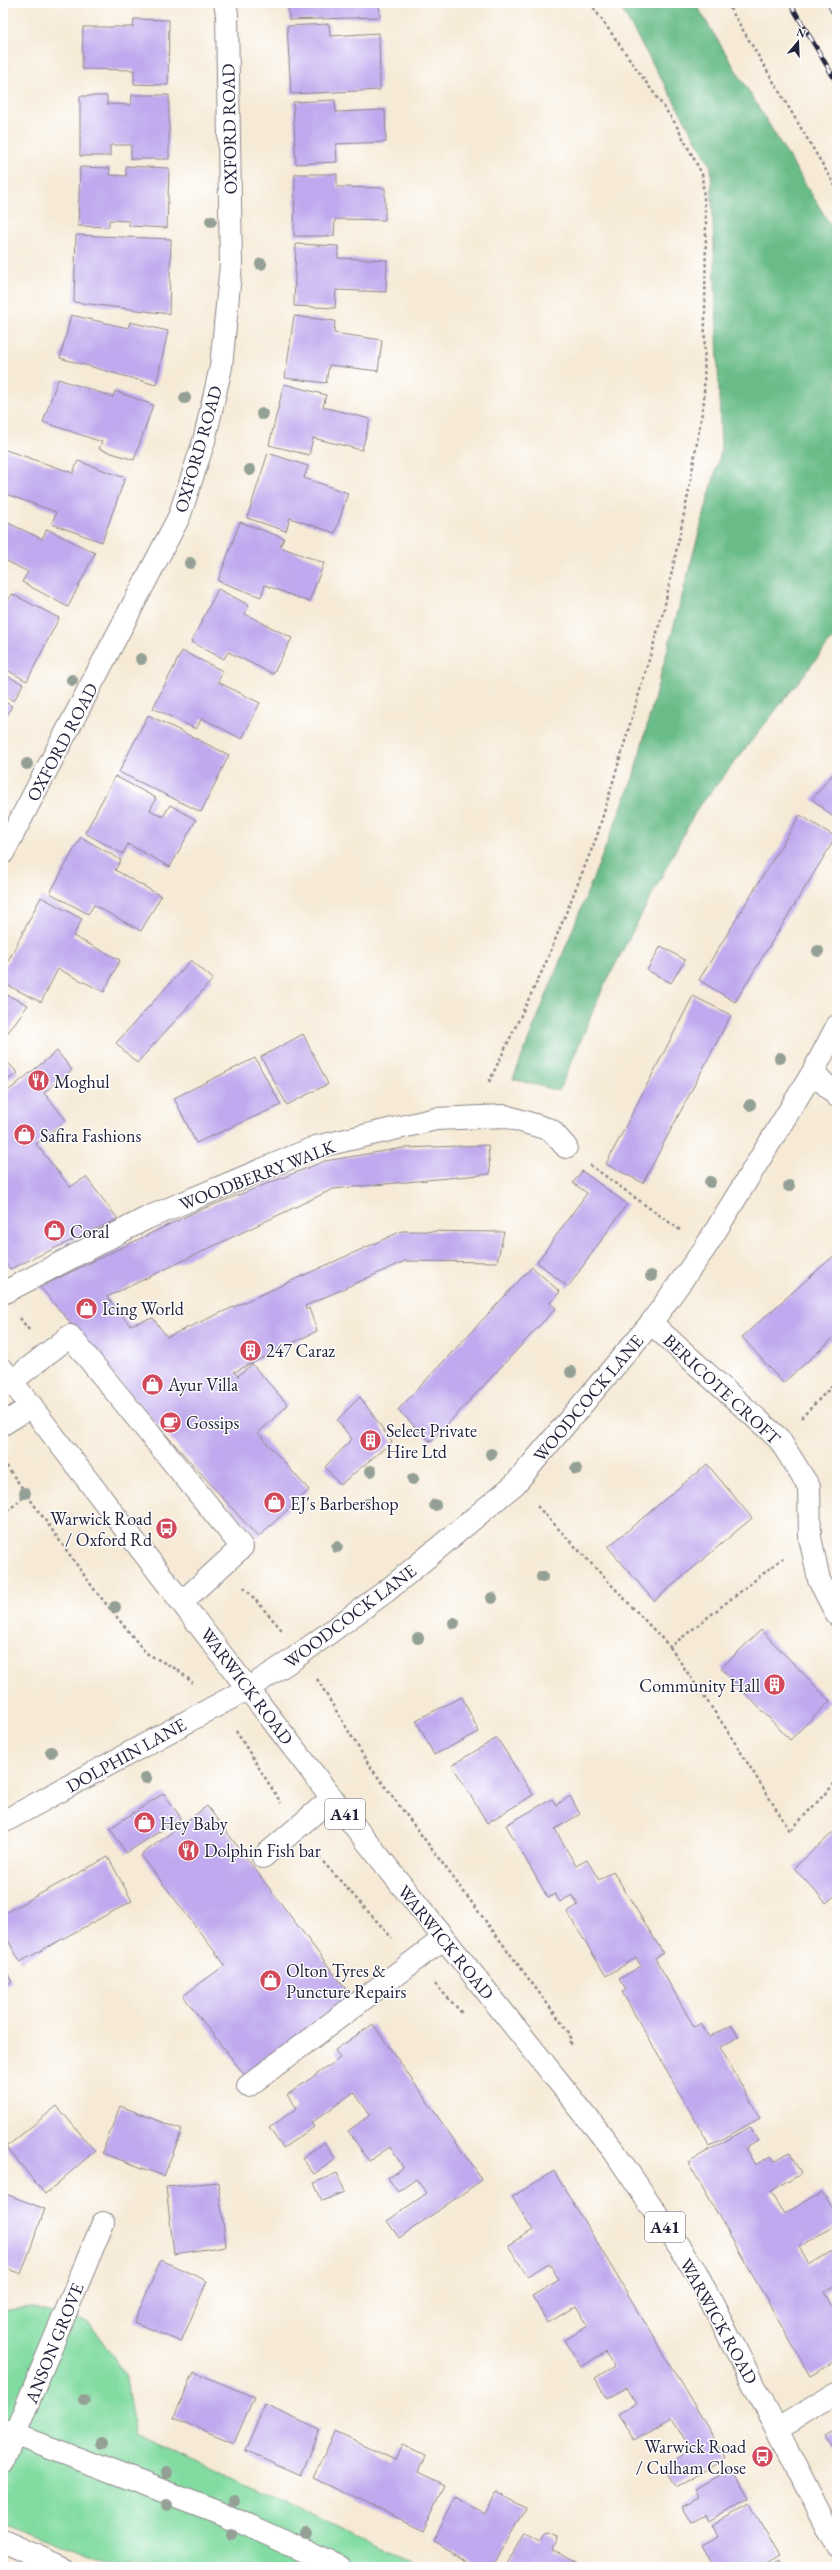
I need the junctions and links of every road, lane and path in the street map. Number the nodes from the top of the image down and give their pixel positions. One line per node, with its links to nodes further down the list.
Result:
1 (225, 3): 5 (main road, OXFORD ROAD)
2 (590, 3): 8 (path)
3 (727, 3): 4 (path)
4 (837, 189)
5 (3, 853)
6 (837, 1026): 7 (main road, WOODCOCK LANE)
7 (813, 1072): 9 (main road); 11 (main road, WOODCOCK LANE)
8 (489, 1082)
9 (837, 1096)
10 (566, 1147): 11 (path); 12 (main road, WOODBERRY WALK)
11 (706, 1248): 13 (main road, WOODCOCK LANE)
12 (3, 1293)
13 (652, 1323): 18 (main road, BERICOTE CROFT); 20 (main road, WOODCOCK LANE)
14 (7, 1376): 16 (main road, WARWICK ROAD / A41); 24 (main road)
15 (837, 1381): 18 (path)
16 (32, 1406): 17 (main road); 24 (main road, WARWICK ROAD / A41)
17 (3, 1424)
18 (779, 1439): 23 (main road, BERICOTE CROFT)
19 (3, 1460): 21 (path)
20 (516, 1484): 26 (path); 27 (main road, WOODCOCK LANE)
21 (27, 1494): 22 (path); 29 (path)
22 (3, 1515)
23 (810, 1537): 25 (main road, BERICOTE CROFT); 26 (path)
24 (183, 1602): 28 (main road, WARWICK ROAD / A41)
25 (837, 1615)
26 (670, 1647): 30 (path)
27 (302, 1653): 28 (main road, WOODCOCK LANE); 38 (path)
28 (249, 1688): 29 (main road, DOLPHIN LANE); 31 (main road, WARWICK ROAD / A41)
29 (219, 1704): 32 (main road, DOLPHIN LANE); 33 (path)
30 (837, 1780)
31 (332, 1798): 33 (main road); 35 (main road, WARWICK ROAD / A41)
32 (3, 1822)
33 (297, 1828): 34 (main road); 36 (path)
34 (263, 1857)
35 (443, 1939): 36 (main road); 42 (main road, WARWICK ROAD / A41)
36 (414, 1961): 37 (path); 39 (main road)
37 (466, 2018)
38 (570, 2048)
39 (248, 2086)
40 (103, 2223): 43 (main road, ANSON GROVE)
41 (837, 2393): 42 (main road)
42 (778, 2429): 46 (main road, WARWICK ROAD / A41)
43 (9, 2433): 44 (main road, ANSON GROVE); 48 (main road)
44 (3, 2462)
45 (3, 2541): 47 (main road)
46 (837, 2547)
47 (61, 2567)
48 (341, 2567)

